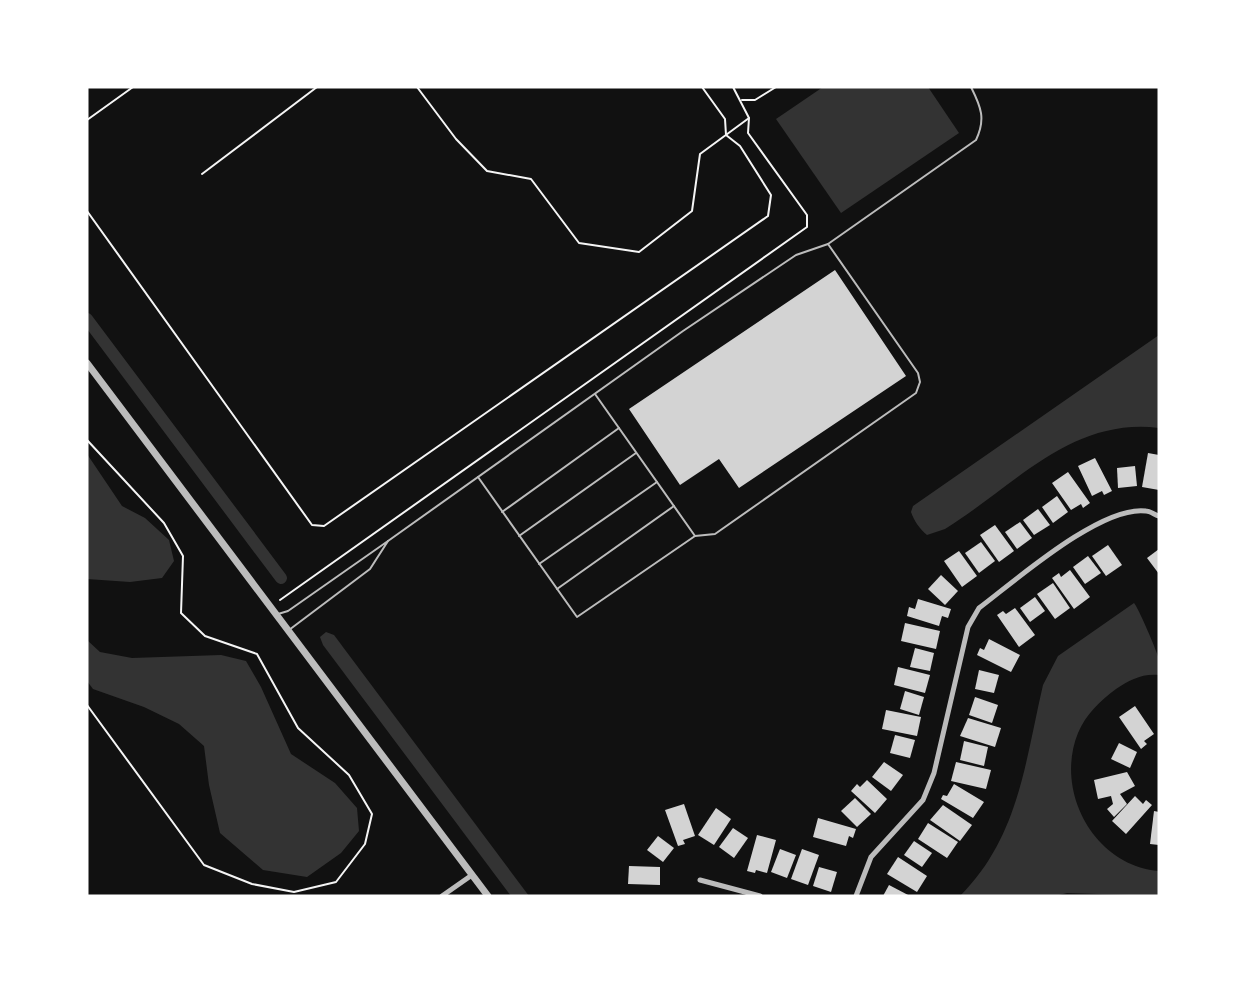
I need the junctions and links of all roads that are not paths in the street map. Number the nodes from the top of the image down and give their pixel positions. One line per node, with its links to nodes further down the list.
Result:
1 (971, 87): 2 (lane)
2 (828, 244): 4 (lane); 13 (lane)
3 (87, 363): 17 (street)
4 (595, 394): 5 (lane); 7 (lane)
5 (619, 428): 6 (lane); 10 (lane)
6 (636, 453): 8 (lane); 12 (lane)
7 (477, 477): 10 (lane); 14 (lane)
8 (657, 482): 9 (lane); 15 (lane)
9 (674, 506): 13 (lane); 16 (lane)
10 (502, 512): 12 (lane)
11 (1159, 516): 24 (street)
12 (519, 536): 15 (lane)
13 (695, 536): 16 (lane)
14 (388, 540): 17 (lane); 18 (lane)
15 (539, 564): 16 (lane)
16 (557, 589)
17 (278, 614): 18 (street)
18 (289, 630): 19 (street)
19 (472, 875): 21 (street); 22 (street)
20 (700, 880): 23 (street)
21 (442, 896)
22 (488, 896)
23 (760, 896)
24 (856, 896)

